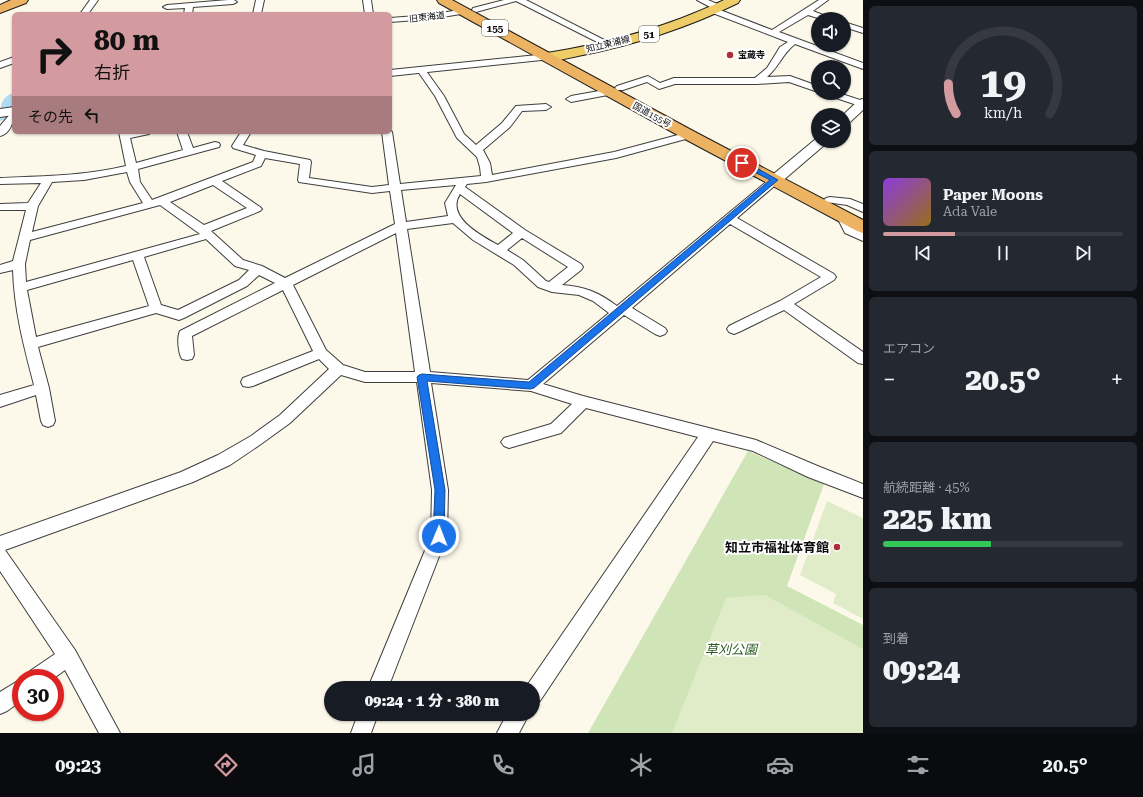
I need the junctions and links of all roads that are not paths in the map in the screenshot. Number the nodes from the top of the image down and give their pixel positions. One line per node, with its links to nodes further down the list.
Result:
1 (8, 0): 12 (highway)
2 (22, 0): 16 (highway)
3 (94, 0): 18 (street)
4 (260, 0): 20 (street)
5 (367, 0): 21 (street)
6 (513, 0): 13 (street, 旧東海道)
7 (520, 0): 29 (street)
8 (701, 0): 17 (street)
9 (734, 0): 17 (main road, 知立東浦線 / 51)
10 (824, 0): 22 (street)
11 (233, 2): 14 (street)
12 (0, 3)
13 (455, 4): 24 (street, 旧東海道); 30 (highway, 国道155号 / 155)
14 (190, 5): 15 (street); 19 (street)
15 (166, 7)
16 (0, 9)
17 (716, 9): 27 (street); 29 (main road, 知立東浦線 / 51)
18 (85, 12)
19 (188, 12)
20 (257, 12)
21 (369, 12)
22 (807, 12): 23 (street); 27 (street)
23 (811, 13)
24 (392, 20)
25 (851, 26): 26 (street)
26 (862, 30)
27 (772, 33): 28 (street)
28 (794, 41): 33 (street); 36 (street)
29 (610, 45): 30 (main road, 知立東浦線 / 51)
30 (554, 56): 34 (street); 38 (highway, 国道155号 / 155)
31 (12, 61): 32 (street)
32 (0, 65)
33 (863, 66)
34 (421, 70): 35 (street); 55 (street)
35 (392, 73)
36 (759, 80): 37 (street); 38 (street)
37 (811, 86)
38 (615, 90): 39 (street); 52 (highway, 国道155号 / 155); 59 (highway, 国道155号 / 155)
39 (571, 99)
40 (850, 100): 41 (street)
41 (862, 104): 45 (street)
42 (546, 107): 55 (street)
43 (12, 111): 44 (street)
44 (0, 113)
45 (851, 114)
46 (12, 118): 47 (street)
47 (0, 133)
48 (124, 134): 58 (street)
49 (183, 134): 56 (street)
50 (245, 134): 57 (street)
51 (387, 134): 65 (street)
52 (689, 135): 59 (highway, 国道155号 / 155); 61 (street)
53 (215, 145): 56 (street)
54 (813, 148): 59 (street)
55 (477, 150): 61 (street)
56 (189, 152): 58 (street)
57 (262, 154): 63 (street); 65 (street)
58 (132, 167): 60 (street); 68 (street)
59 (778, 177): 66 (highway, 国道155号 / 155); 72 (highway, 国道155号 / 155); 75 (street)
60 (49, 179): 62 (street); 69 (street)
61 (486, 179): 64 (street)
62 (0, 181)
63 (214, 181): 67 (street); 78 (street)
64 (462, 185): 65 (street); 74 (street); 79 (street)
65 (396, 188): 76 (street)
66 (830, 200): 71 (street); 73 (highway, 国道155号 / 155)
67 (162, 201): 68 (street); 78 (street)
68 (149, 204): 80 (street)
69 (32, 206): 70 (street); 80 (street)
70 (0, 207)
71 (863, 209)
72 (842, 215): 77 (highway, 国道155号 / 155); 81 (street)
73 (863, 217)
74 (455, 219): 76 (street); 82 (street)
75 (730, 219): 90 (street); 92 (street)
76 (400, 226): 87 (street); 100 (street)
77 (863, 227)
78 (205, 233): 83 (street); 86 (street)
79 (521, 233): 82 (street); 88 (street)
80 (26, 237): 84 (street)
81 (863, 238)
82 (498, 251): 88 (street)
83 (138, 256): 89 (street); 91 (street)
84 (19, 264): 85 (street); 89 (street)
85 (0, 269)
86 (258, 269): 87 (street); 91 (street)
87 (286, 284): 96 (street); 97 (street)
88 (551, 287): 92 (street)
89 (20, 288): 95 (street)
90 (785, 304): 93 (street); 98 (street)
91 (156, 308): 95 (street)
92 (620, 310): 94 (street); 102 (street)
93 (734, 329)
94 (660, 331)
95 (30, 344): 103 (street)
96 (321, 354): 99 (street); 101 (street)
97 (187, 355)
98 (863, 359)
99 (338, 369): 100 (street); 110 (street)
100 (422, 377): 102 (street); 114 (street)
101 (248, 382)
102 (530, 386): 105 (street)
103 (42, 388): 104 (street); 106 (street)
104 (0, 401)
105 (583, 402): 107 (street); 108 (street)
106 (48, 421)
107 (709, 434): 109 (street); 115 (street)
108 (509, 442)
109 (863, 490)
110 (0, 544)
111 (0, 556): 112 (street)
112 (68, 657): 113 (street); 120 (street)
113 (50, 669)
114 (381, 681)
115 (540, 684)
116 (12, 695): 117 (street)
117 (0, 704)
118 (365, 721): 121 (street)
119 (515, 721): 122 (street)
120 (110, 733)
121 (361, 733)
122 (507, 733)

